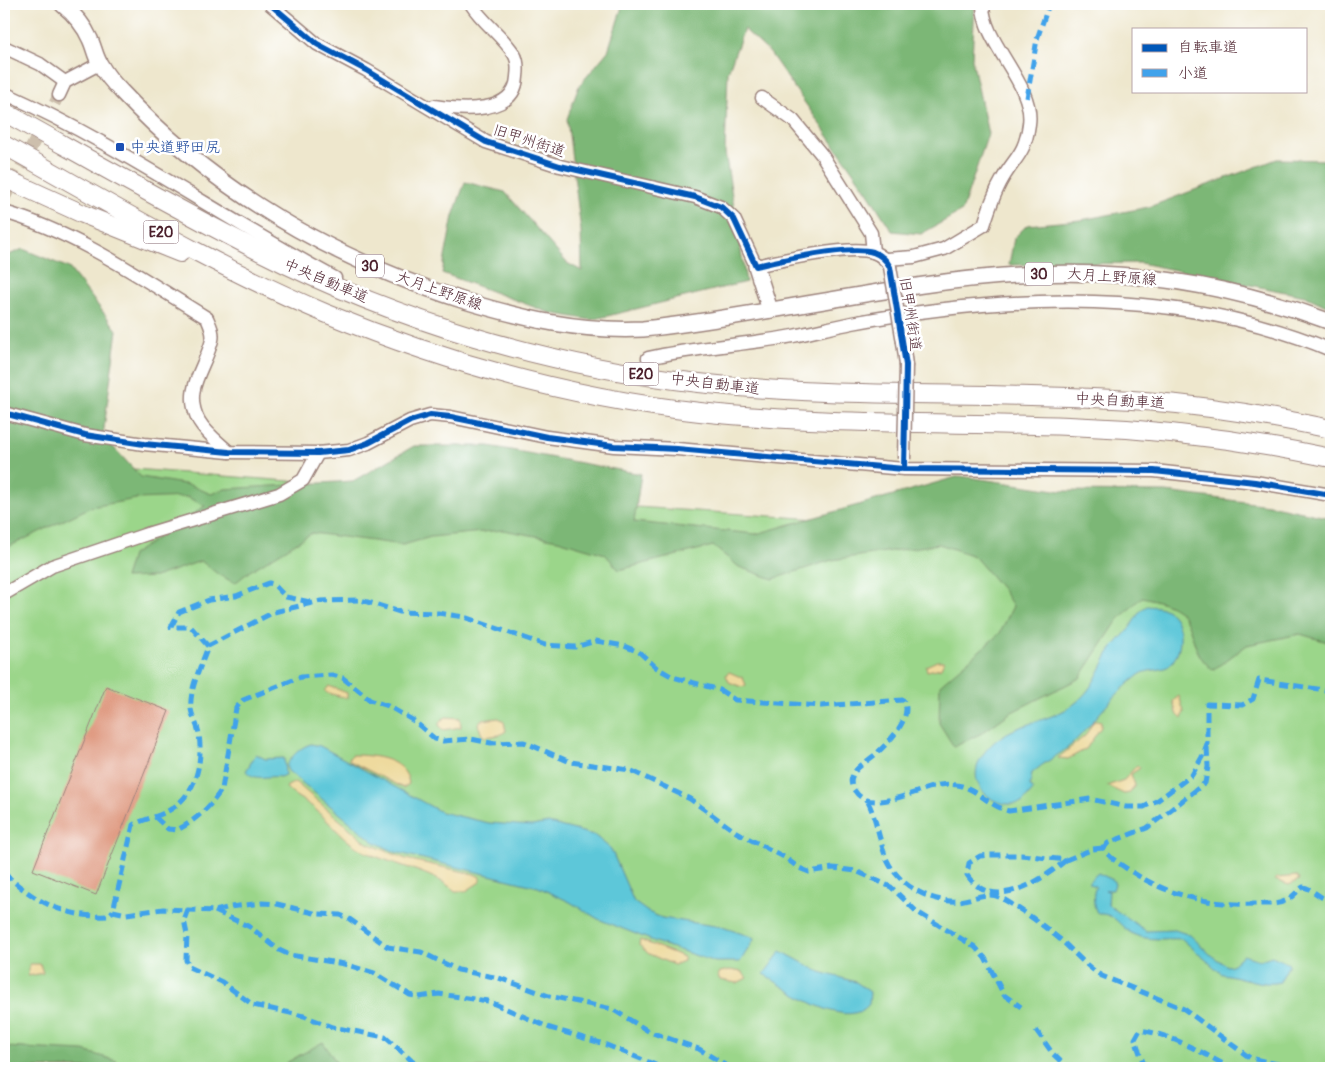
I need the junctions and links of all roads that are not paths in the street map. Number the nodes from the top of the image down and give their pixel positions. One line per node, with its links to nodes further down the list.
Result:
1 (62, 4): 6 (main road, 大月上野原線 / 30)
2 (270, 4): 11 (street, 旧甲州街道)
3 (471, 4): 11 (street)
4 (983, 4): 17 (street)
5 (4, 47): 7 (street)
6 (100, 64): 7 (street); 20 (main road, 大月上野原線 / 30)
7 (65, 82): 9 (street)
8 (4, 92): 19 (street)
9 (59, 95)
10 (762, 98): 16 (street)
11 (426, 105): 18 (street, 旧甲州街道)
12 (4, 112): 19 (highway, 中央自動車道 / E20)
13 (4, 145): 21 (highway, 中央自動車道 / E20)
14 (4, 178): 21 (highway)
15 (4, 212): 27 (street)
16 (873, 252): 17 (street, 旧甲州街道); 18 (street, 旧甲州街道)
17 (888, 263): 30 (street, 旧甲州街道, bridge)
18 (756, 266): 20 (main road)
19 (390, 308): 26 (highway, 中央自動車道 / E20)
20 (770, 310): 22 (main road, 大月上野原線 / 30)
21 (322, 311): 29 (highway, 中央自動車道 / E20)
22 (1331, 322)
23 (1331, 350): 24 (street)
24 (648, 358)
25 (4, 413): 27 (street)
26 (1331, 429)
27 (229, 452): 28 (street)
28 (318, 453): 30 (street); 32 (street)
29 (1331, 458)
30 (904, 464): 31 (street)
31 (1331, 495)
32 (4, 594)

